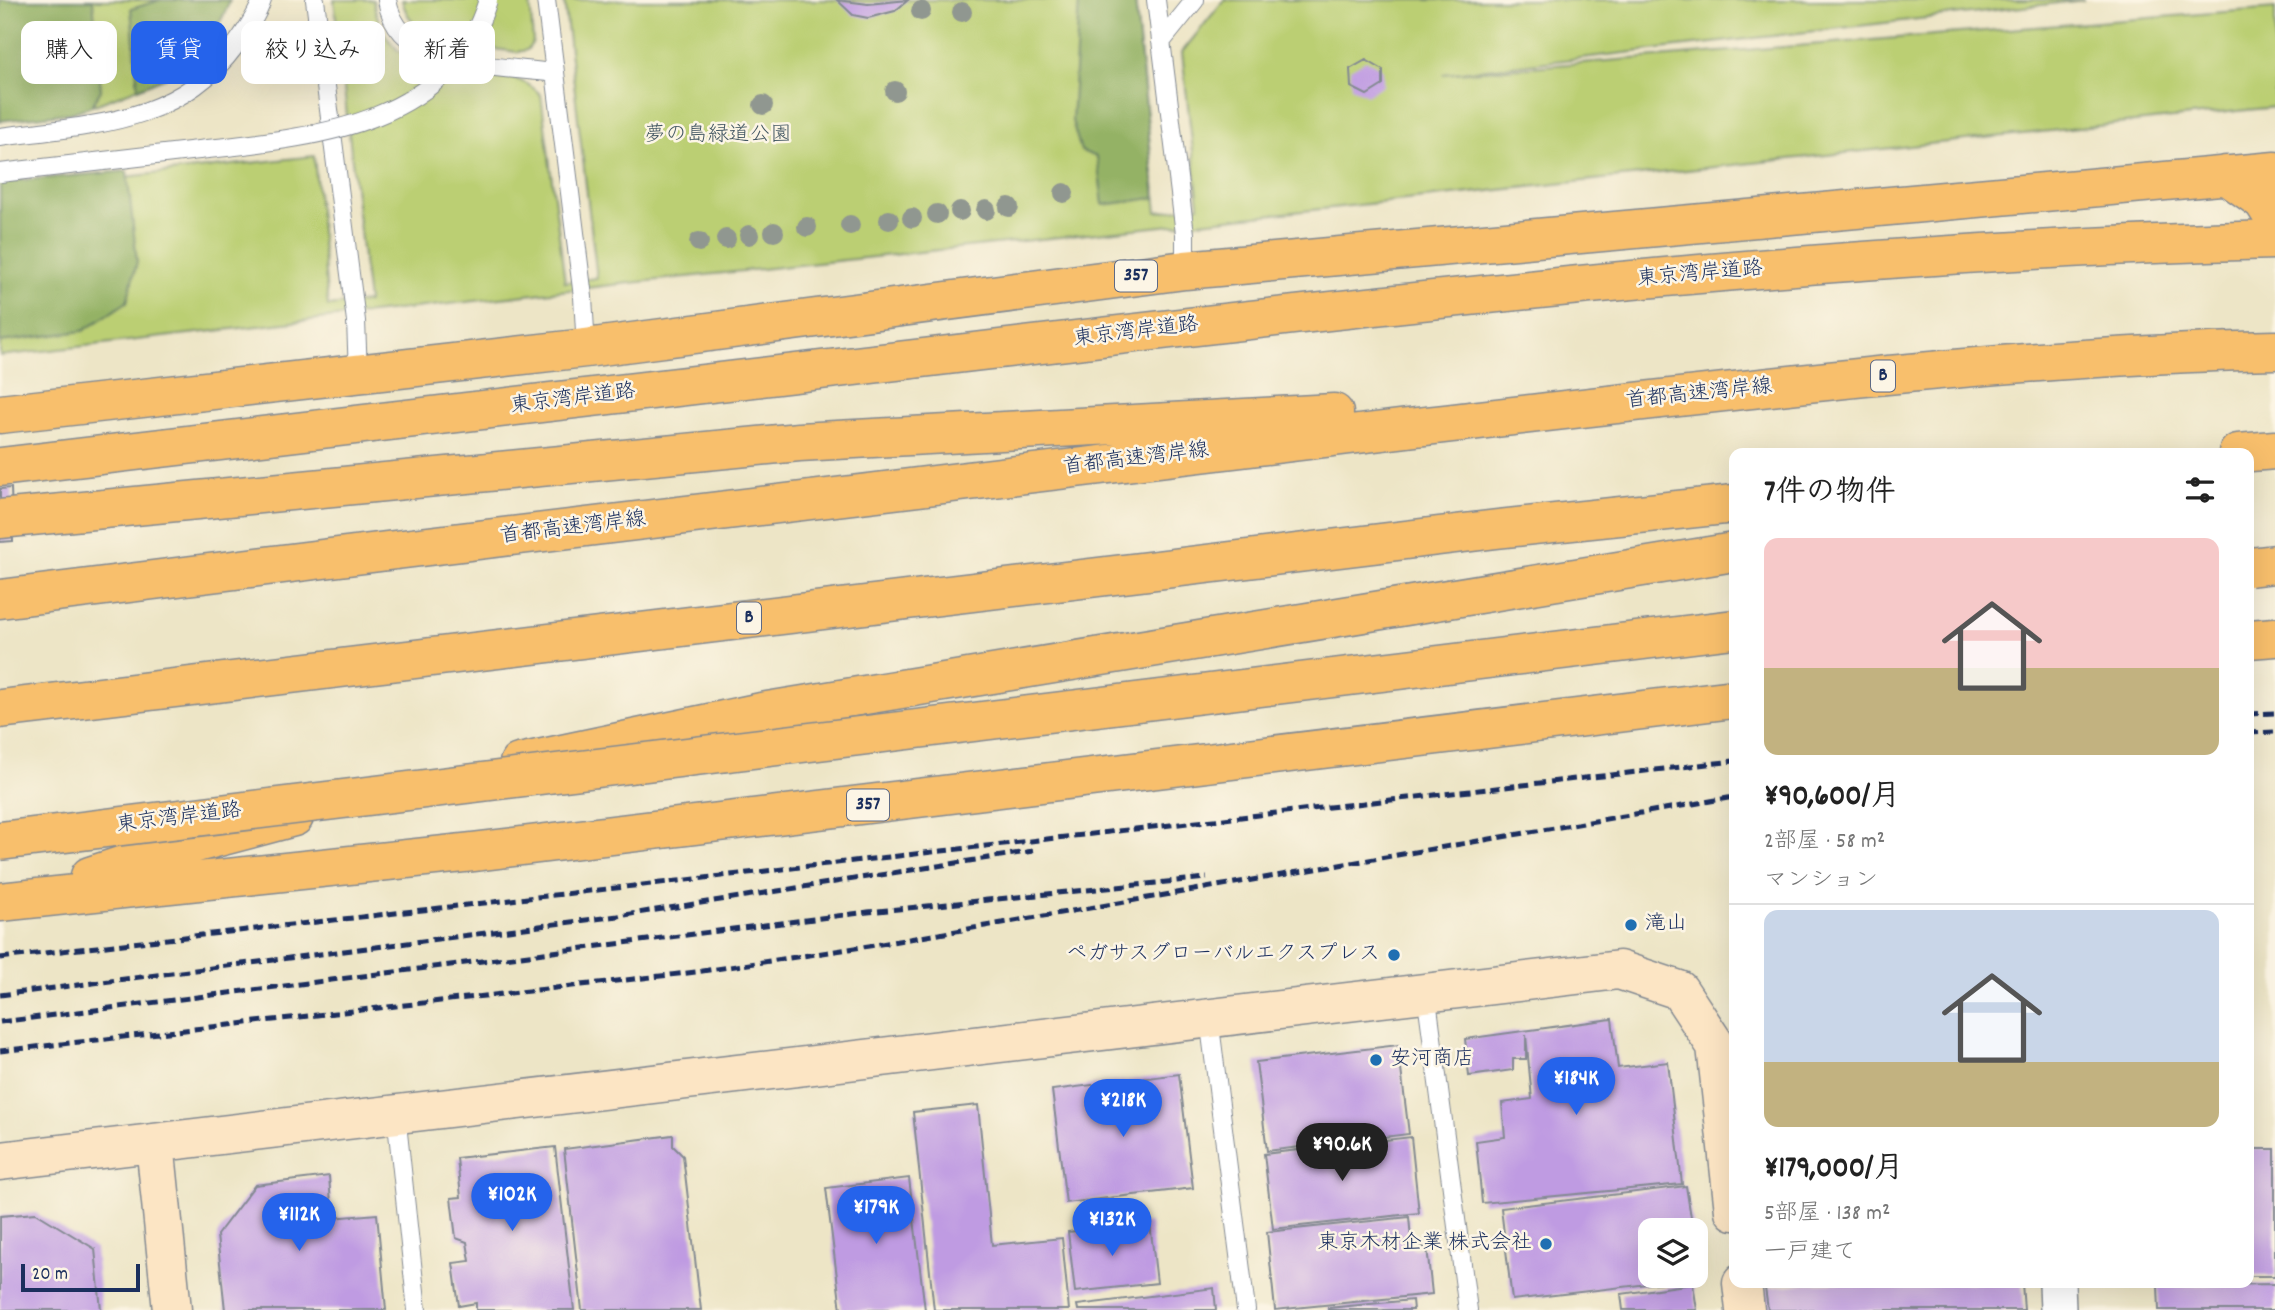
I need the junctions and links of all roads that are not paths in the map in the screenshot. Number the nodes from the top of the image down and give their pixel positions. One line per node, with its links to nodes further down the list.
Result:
1 (262, 0): 10 (lane)
2 (315, 0): 19 (lane)
3 (387, 0): 9 (lane)
4 (488, 0): 12 (lane, bridge)
5 (546, 0): 9 (lane)
6 (1157, 0): 8 (lane)
7 (1195, 0): 8 (lane)
8 (1161, 42): 16 (lane)
9 (554, 73): 17 (lane)
10 (0, 137)
11 (2275, 171): 13 (highway, 357)
12 (0, 173)
13 (2225, 175): 14 (highway); 16 (highway, 357)
14 (2275, 220)
15 (2275, 240): 24 (highway, 東京湾岸道路)
16 (1185, 270): 17 (highway, 357)
17 (586, 348): 19 (highway, 357)
18 (2275, 350): 21 (highway, 首都高速湾岸線 / B)
19 (358, 374): 20 (highway, 357)
20 (0, 414)
21 (1491, 419): 26 (highway); 32 (highway, 首都高速湾岸線 / B)
22 (2275, 450): 23 (highway)
23 (2254, 452)
24 (0, 467)
25 (1729, 505): 37 (highway, B)
26 (0, 519)
27 (2275, 543): 29 (highway)
28 (1729, 553): 39 (highway)
29 (2254, 564)
30 (2275, 564): 31 (highway, bridge)
31 (2254, 568)
32 (0, 599)
33 (1729, 630): 38 (highway, 東京湾岸道路, bridge)
34 (2275, 637): 35 (highway)
35 (2254, 639)
36 (1729, 700): 39 (highway, 357)
37 (0, 709)
38 (0, 841)
39 (48, 896): 40 (highway, 357)
40 (0, 902)
41 (1426, 992): 42 (street); 43 (street); 53 (lane)
42 (1209, 1018): 44 (street); 52 (lane)
43 (1727, 1088): 45 (street)
44 (396, 1114): 46 (street); 51 (lane)
45 (1729, 1123)
46 (155, 1143): 47 (street); 50 (street)
47 (0, 1161)
48 (1743, 1288): 54 (street)
49 (2057, 1288): 55 (street)
50 (172, 1310)
51 (417, 1310)
52 (1246, 1310)
53 (1468, 1310)
54 (1745, 1310)
55 (2058, 1310)

